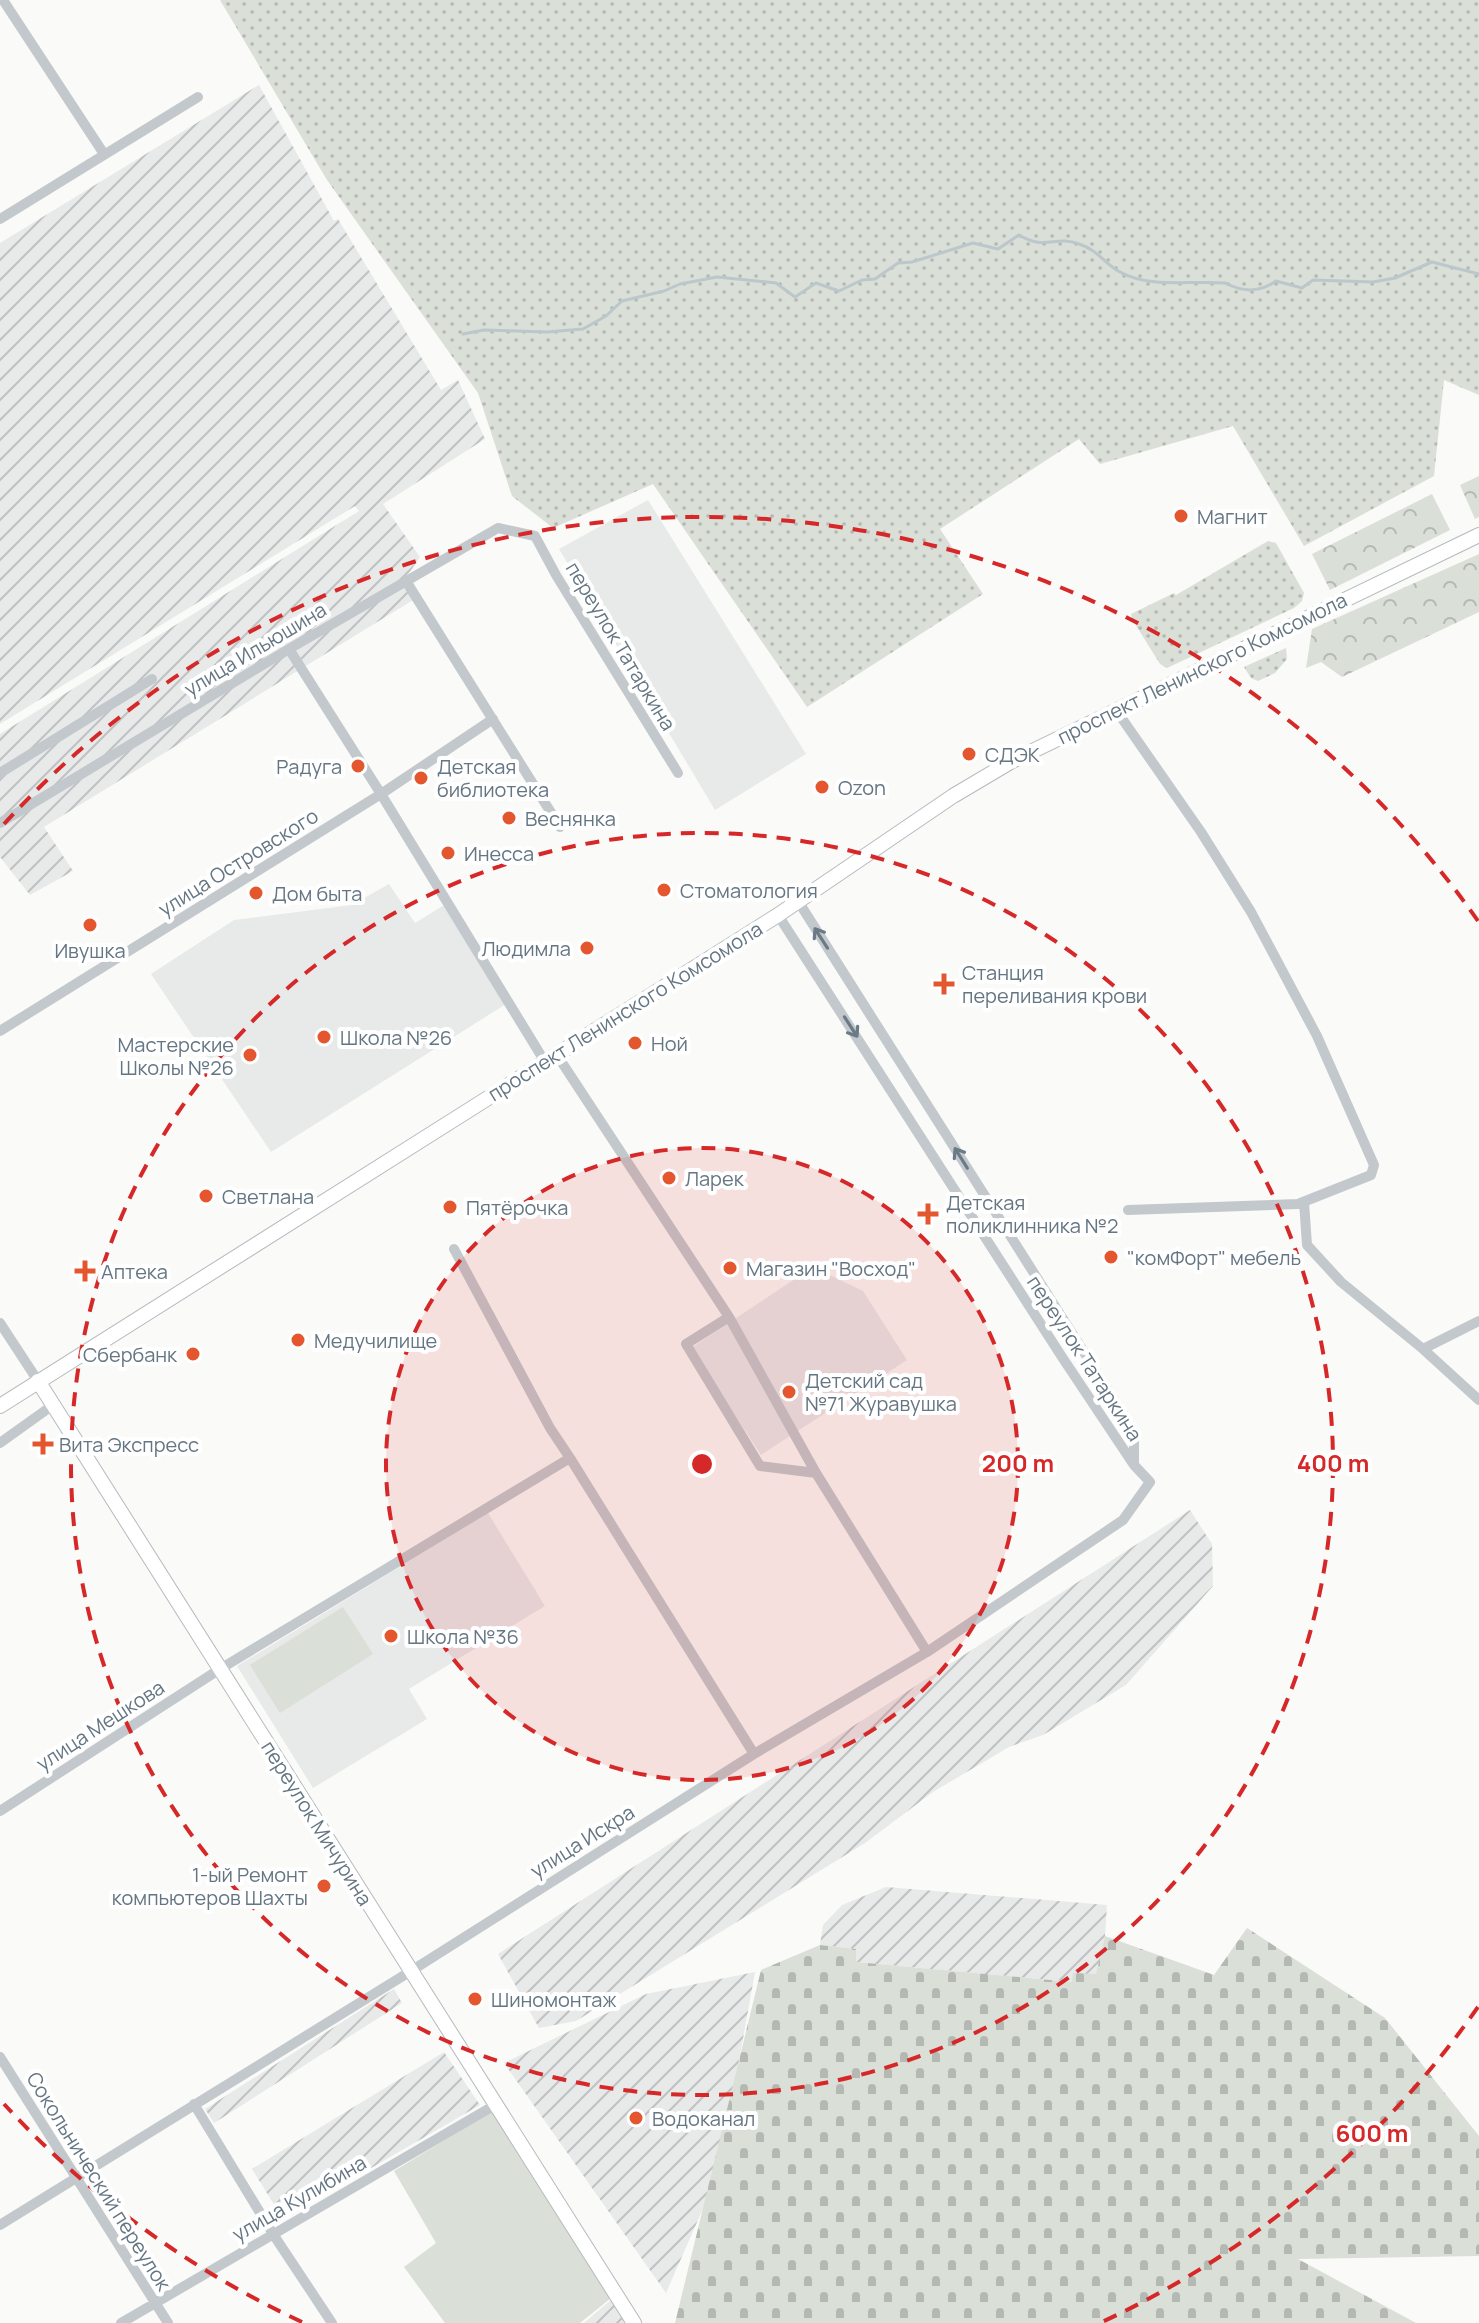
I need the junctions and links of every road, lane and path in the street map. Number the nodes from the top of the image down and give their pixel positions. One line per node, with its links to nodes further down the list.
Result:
1 (3, 0): 3 (street)
2 (198, 97): 3 (street)
3 (104, 154): 4 (street)
4 (0, 219)
5 (1479, 535): 10 (main road, проспект Ленинского Комсомола)
6 (535, 536): 7 (street, улица Ильюшина); 13 (street, переулок Татаркина)
7 (406, 581): 8 (street, улица Ильюшина); 11 (street)
8 (289, 649): 14 (street); 15 (street, улица Ильюшина)
9 (152, 679): 12 (street)
10 (1116, 710): 17 (main road, проспект Ленинского Комсомола); 21 (street)
11 (493, 719): 14 (street, улица Островского); 16 (street)
12 (0, 773)
13 (678, 773)
14 (381, 794): 19 (street, улица Островского); 20 (street)
15 (0, 823)
16 (560, 827)
17 (798, 901): 18 (main road, проспект Ленинского Комсомола); 34 (street, переулок Татаркина, one-way to 17)
18 (778, 915): 20 (main road, проспект Ленинского Комсомола); 34 (street, переулок Татаркина, one-way to 34)
19 (0, 1031)
20 (551, 1059): 24 (street); 28 (main road, проспект Ленинского Комсомола)
21 (1304, 1202): 22 (street); 27 (street)
22 (1128, 1210)
23 (454, 1249): 33 (street)
24 (729, 1317): 35 (street); 35 (street)
25 (1479, 1321): 27 (street)
26 (0, 1323): 28 (street, переулок Мичурина)
27 (1423, 1349): 29 (street)
28 (38, 1381): 30 (main road, переулок Мичурина); 31 (main road, проспект Ленинского Комсомола)
29 (1479, 1400)
30 (53, 1405): 32 (street); 37 (main road, переулок Мичурина)
31 (0, 1406)
32 (0, 1443)
33 (570, 1458): 37 (street, улица Мешкова); 38 (street)
34 (1134, 1465): 36 (street, улица Искра)
35 (816, 1473): 36 (street)
36 (927, 1652): 38 (street, улица Искра)
37 (220, 1669): 39 (street, улица Мешкова); 40 (main road, переулок Мичурина)
38 (754, 1754): 40 (street, улица Искра)
39 (0, 1811)
40 (411, 1971): 42 (street, улица Искра); 43 (main road, переулок Мичурина)
41 (0, 2057): 44 (street, Сокольнический переулок)
42 (194, 2104): 44 (street, улица Искра); 46 (street)
43 (495, 2105): 46 (street, улица Кулибина); 51 (main road, переулок Мичурина)
44 (76, 2177): 45 (street, улица Искра); 47 (street, Сокольнический переулок)
45 (0, 2225)
46 (273, 2234): 47 (street, улица Кулибина); 50 (street)
47 (155, 2302): 48 (street, улица Кулибина); 49 (street, Сокольнический переулок)
48 (121, 2323)
49 (168, 2323)
50 (332, 2323)
51 (634, 2323)

